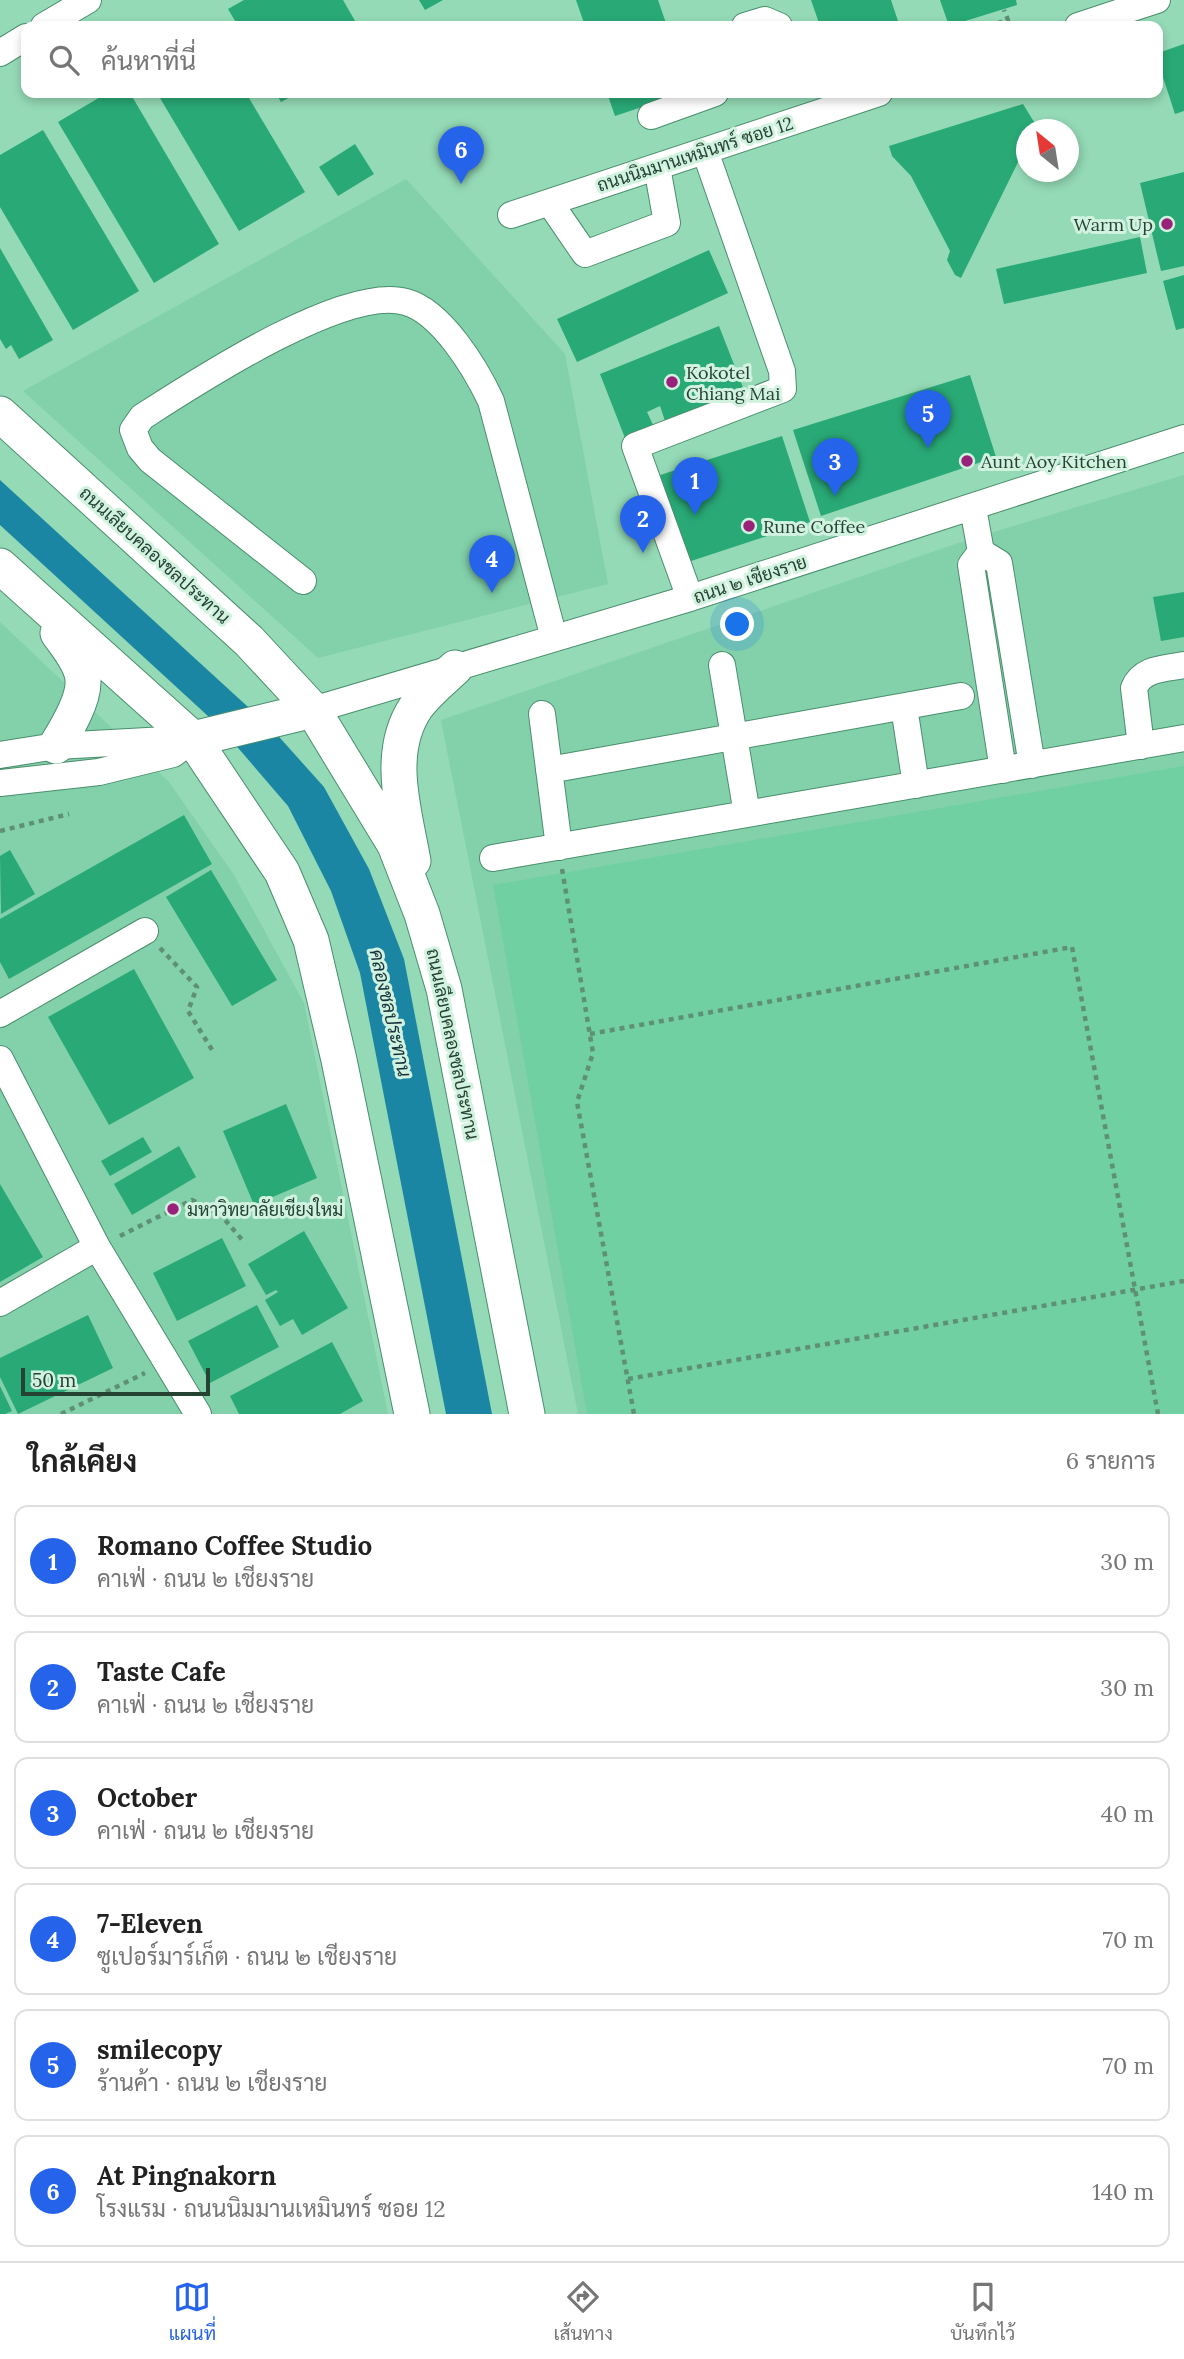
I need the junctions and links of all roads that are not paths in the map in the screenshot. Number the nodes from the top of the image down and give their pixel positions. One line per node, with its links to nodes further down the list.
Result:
1 (88, 0): 3 (street)
2 (1157, 0): 4 (street)
3 (52, 21)
4 (1093, 21)
5 (21, 40): 6 (street)
6 (0, 52)
7 (701, 98): 10 (street)
8 (846, 98): 9 (street, ถนนนิมมานเหมินทร์ ซอย 12)
9 (820, 102): 11 (street, ถนนนิมมานเหมินทร์ ซอย 12)
10 (651, 116)
11 (705, 151): 12 (street, ถนนนิมมานเหมินทร์ ซอย 12); 22 (street)
12 (657, 167): 13 (street, ถนนนิมมานเหมินทร์ ซอย 12); 13 (street)
13 (550, 203): 14 (street, ถนนนิมมานเหมินทร์ ซอย 12)
14 (511, 215)
15 (0, 414): 31 (main road, ถนนเลียบคลองชลประทาน)
16 (1184, 438): 17 (street, ถนน ๒ เชียงราย)
17 (973, 508): 18 (street); 22 (street, ถนน ๒ เชียงราย)
18 (981, 552): 24 (street); 25 (street)
19 (0, 566): 21 (main road)
20 (303, 581): 23 (street)
21 (34, 597): 33 (main road); 36 (main road)
22 (690, 598): 23 (street, ถนน ๒ เชียงราย)
23 (554, 638): 28 (street, ถนน ๒ เชียงราย)
24 (1012, 644): 25 (street); 39 (street)
25 (984, 649): 41 (street)
26 (722, 665): 34 (street)
27 (1184, 665): 37 (street)
28 (454, 668): 31 (street, ถนน ๒ เชียงราย); 47 (main road)
29 (961, 696): 30 (street)
30 (904, 707): 34 (street); 43 (street)
31 (313, 710): 33 (main road); 47 (main road, ถนนเลียบคลองชลประทาน)
32 (541, 714): 40 (street)
33 (199, 738): 36 (street); 42 (street); 54 (main road)
34 (734, 738): 40 (street); 44 (street)
35 (1184, 738): 37 (street)
36 (56, 746): 38 (street)
37 (1141, 746): 39 (street)
38 (0, 755)
39 (1031, 765): 41 (street)
40 (549, 770): 45 (street)
41 (1003, 770): 43 (street)
42 (0, 783)
43 (916, 785): 44 (street)
44 (747, 814): 45 (street)
45 (559, 847): 46 (street)
46 (493, 858)
47 (422, 914): 55 (main road, ถนนเลียบคลองชลประทาน)
48 (145, 931): 49 (street)
49 (0, 1014)
50 (0, 1059): 51 (street)
51 (97, 1247): 52 (street); 53 (street)
52 (0, 1303)
53 (198, 1414)
54 (412, 1414)
55 (527, 1414)

